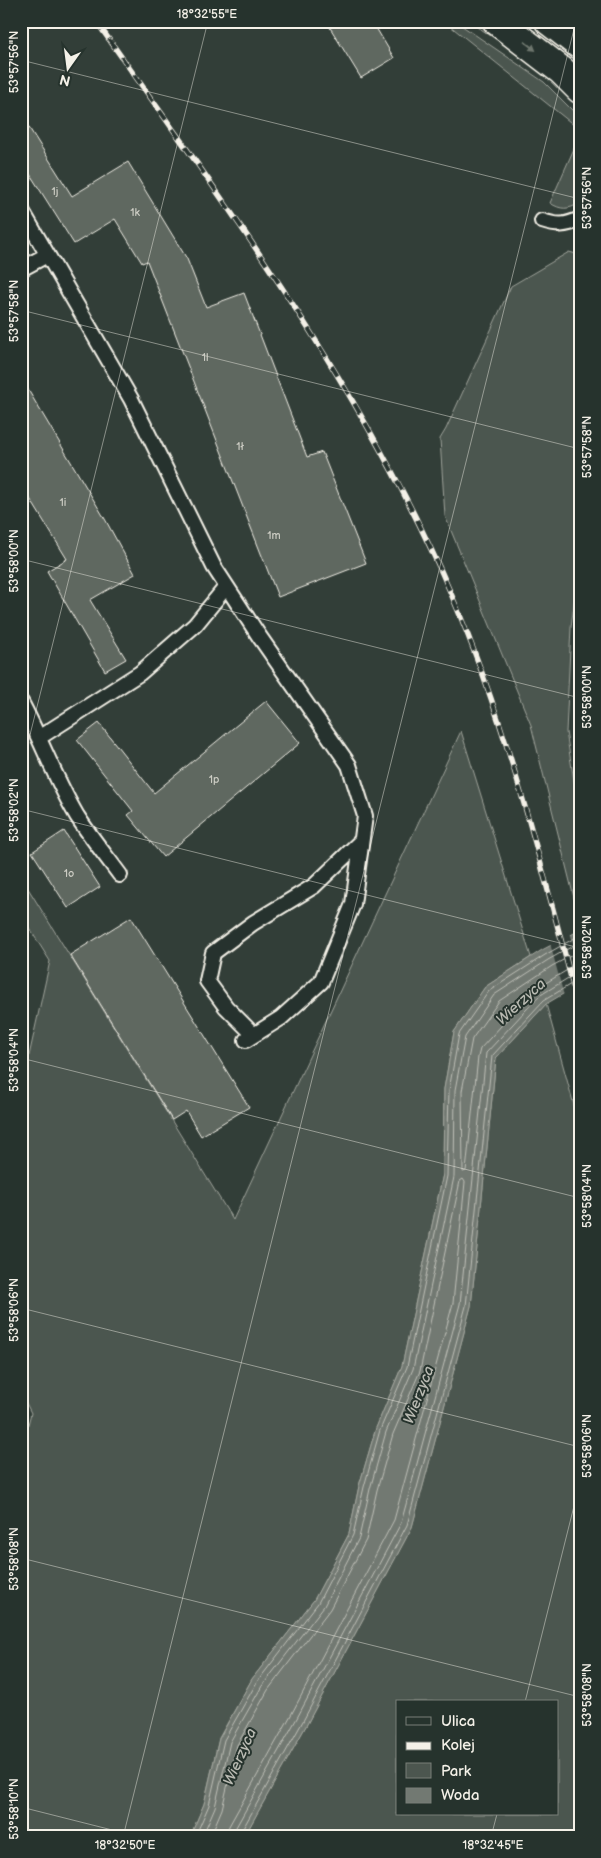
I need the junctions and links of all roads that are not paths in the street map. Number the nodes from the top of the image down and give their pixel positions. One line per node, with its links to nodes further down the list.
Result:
1 (497, 21): 4 (main road, one-way to 4)
2 (549, 21): 3 (main road)
3 (580, 45)
4 (580, 89)
5 (21, 209): 8 (lane)
6 (580, 219): 7 (lane)
7 (542, 222)
8 (47, 255): 9 (lane); 10 (lane)
9 (21, 269)
10 (226, 587): 12 (lane); 13 (lane)
11 (21, 702): 12 (lane)
12 (40, 737): 14 (lane)
13 (361, 841): 13 (lane)
14 (120, 876)

